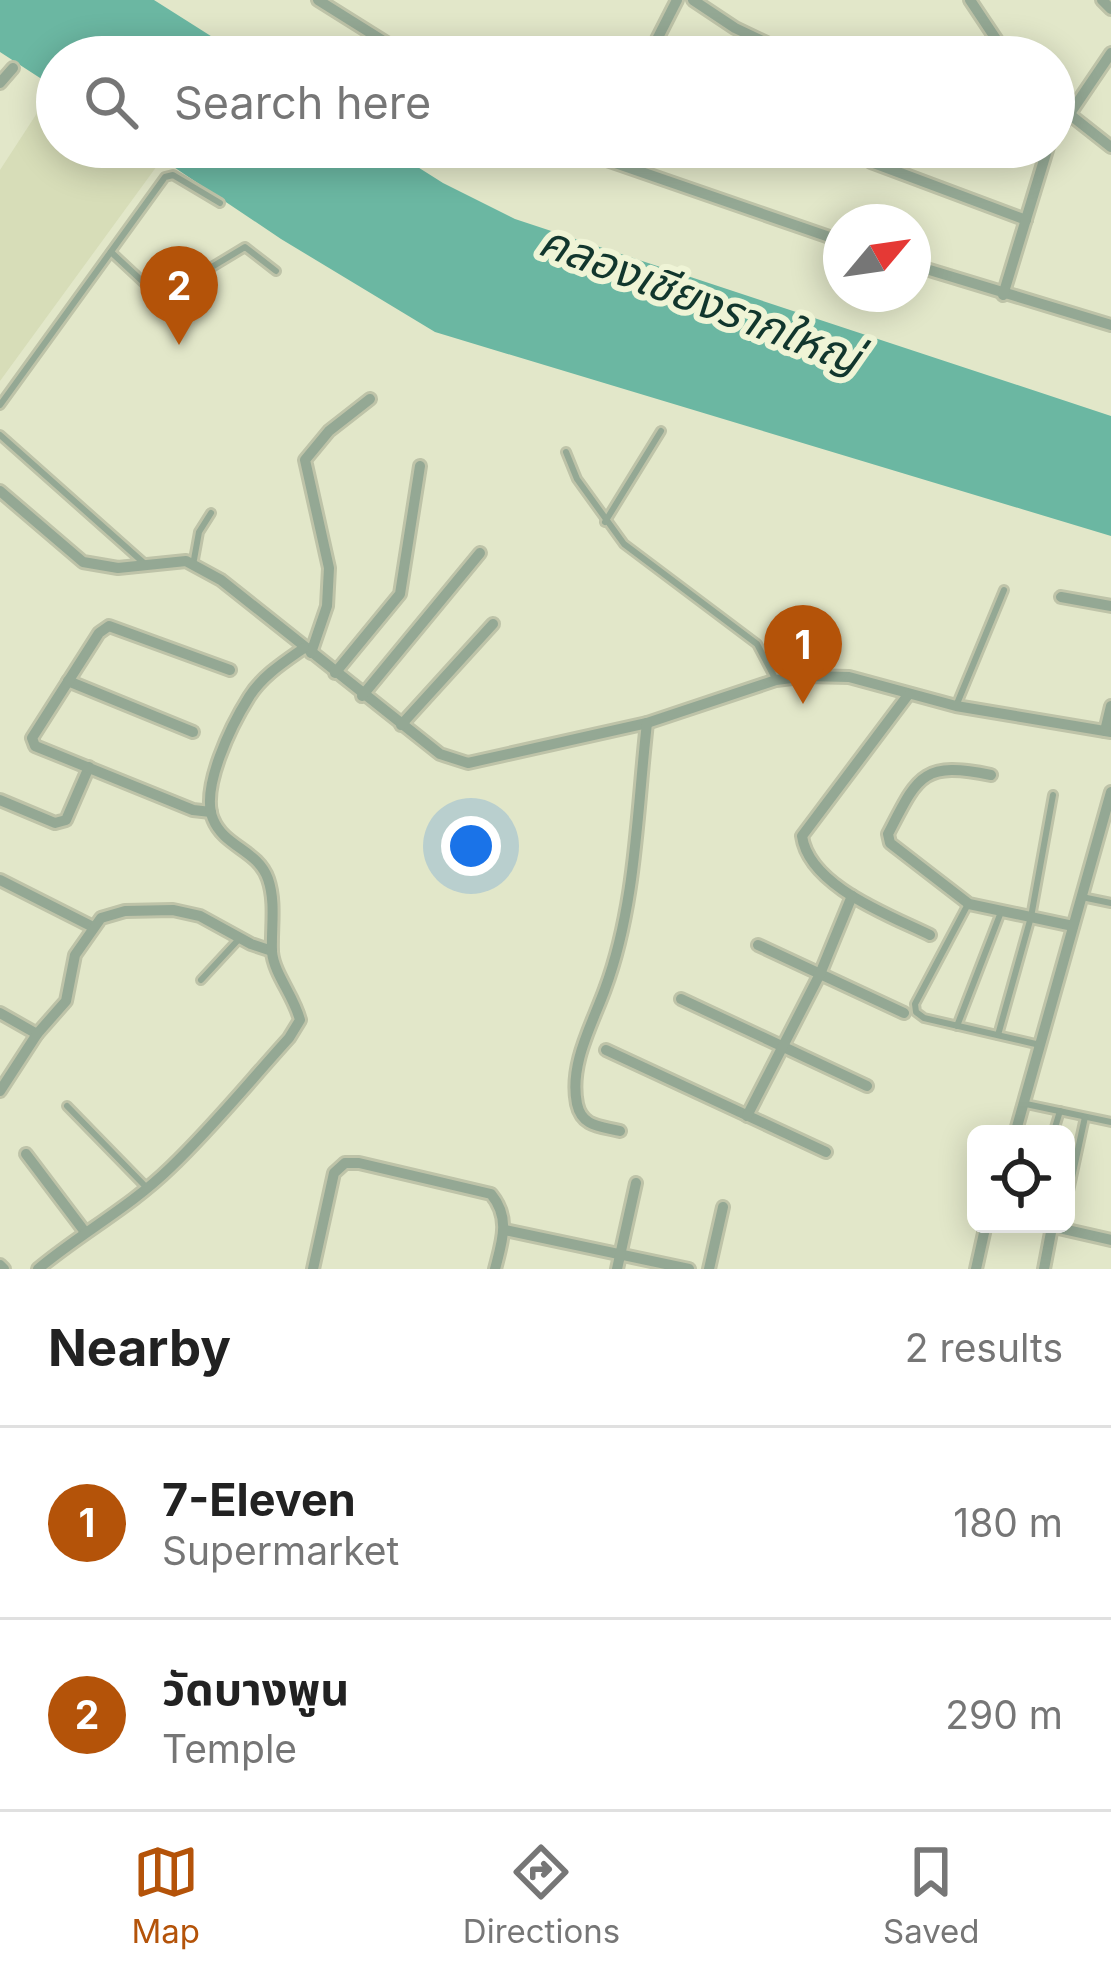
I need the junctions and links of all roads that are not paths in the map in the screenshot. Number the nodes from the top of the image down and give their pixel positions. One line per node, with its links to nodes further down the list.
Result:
1 (677, 0): 8 (street)
2 (693, 0): 9 (street)
3 (970, 0): 10 (street)
4 (1102, 0): 6 (street)
5 (322, 1): 7 (street)
6 (1111, 9)
7 (376, 36)
8 (659, 36)
9 (752, 36)
10 (994, 36)
11 (1111, 53): 14 (street)
12 (13, 68): 13 (street)
13 (0, 83)
14 (1075, 105)
15 (1075, 120): 16 (street)
16 (1111, 147)
17 (620, 168): 22 (street)
18 (887, 168): 21 (street)
19 (1042, 168): 21 (street)
20 (220, 203): 23 (lane)
21 (1026, 220): 26 (street)
22 (823, 235)
23 (111, 252): 24 (lane); 29 (lane)
24 (276, 271)
25 (931, 271): 26 (street)
26 (1003, 295): 27 (street)
27 (1111, 325)
28 (370, 399): 44 (street)
29 (0, 405)
30 (661, 431): 36 (lane)
31 (0, 435): 38 (lane)
32 (566, 452): 36 (lane)
33 (420, 466): 46 (street)
34 (0, 491): 38 (street)
35 (212, 513): 39 (lane)
36 (605, 522): 47 (lane)
37 (480, 554): 50 (street)
38 (147, 565): 39 (street)
39 (193, 565): 44 (street)
40 (1004, 590): 51 (lane)
41 (1061, 597): 42 (street)
42 (1111, 606)
43 (493, 624): 54 (street)
44 (308, 651): 46 (street); 62 (street)
45 (230, 670): 48 (street)
46 (335, 673): 50 (street)
47 (776, 680): 49 (street); 53 (street)
48 (68, 681): 56 (street); 57 (street)
49 (908, 695): 51 (street); 64 (street)
50 (362, 696): 54 (street)
51 (956, 706): 55 (street)
52 (1111, 706): 55 (street)
53 (647, 723): 54 (street); 97 (street)
54 (401, 724)
55 (1108, 731)
56 (193, 732)
57 (89, 766): 61 (street); 62 (street)
58 (991, 775): 67 (street)
59 (1111, 792): 65 (street)
60 (1053, 795): 69 (lane)
61 (0, 800)
62 (211, 812): 75 (street)
63 (0, 880): 71 (street)
64 (852, 896): 72 (street); 76 (street)
65 (1082, 897): 66 (lane); 70 (street)
66 (1111, 903)
67 (969, 904): 68 (street); 81 (lane)
68 (1002, 910): 69 (street); 81 (lane)
69 (1031, 917): 70 (street); 83 (lane)
70 (1073, 926): 84 (street)
71 (93, 927): 73 (street); 82 (street)
72 (930, 935)
73 (239, 938): 75 (street); 77 (lane)
74 (758, 945): 76 (street)
75 (272, 951): 102 (street)
76 (820, 974): 79 (street); 85 (street)
77 (201, 980)
78 (681, 999): 85 (street)
79 (904, 1012)
80 (0, 1013): 82 (street)
81 (957, 1026): 83 (lane)
82 (37, 1034): 88 (street)
83 (998, 1035): 84 (lane)
84 (1040, 1045): 89 (street)
85 (782, 1046): 87 (street); 92 (street)
86 (606, 1050): 92 (street)
87 (867, 1085)
88 (0, 1091)
89 (1026, 1104): 91 (lane); 95 (street)
90 (67, 1106): 102 (lane)
91 (1060, 1111): 93 (lane); 96 (lane)
92 (747, 1116): 98 (street)
93 (1085, 1117): 94 (lane); 100 (lane)
94 (1111, 1122)
95 (1018, 1125)
96 (1056, 1125)
97 (620, 1130)
98 (826, 1152)
99 (26, 1154): 106 (street)
100 (1075, 1163)
101 (636, 1183): 110 (street)
102 (147, 1188): 106 (street)
103 (723, 1207): 116 (street)
104 (505, 1230): 110 (street); 112 (street); 113 (street)
105 (1075, 1231): 109 (street)
106 (85, 1232): 111 (street)
107 (984, 1233): 117 (street)
108 (1052, 1233): 118 (street)
109 (1111, 1240)
110 (620, 1255): 114 (street); 115 (street)
111 (38, 1269)
112 (313, 1269)
113 (496, 1269)
114 (617, 1269)
115 (689, 1269)
116 (709, 1269)
117 (976, 1269)
118 (1044, 1269)

